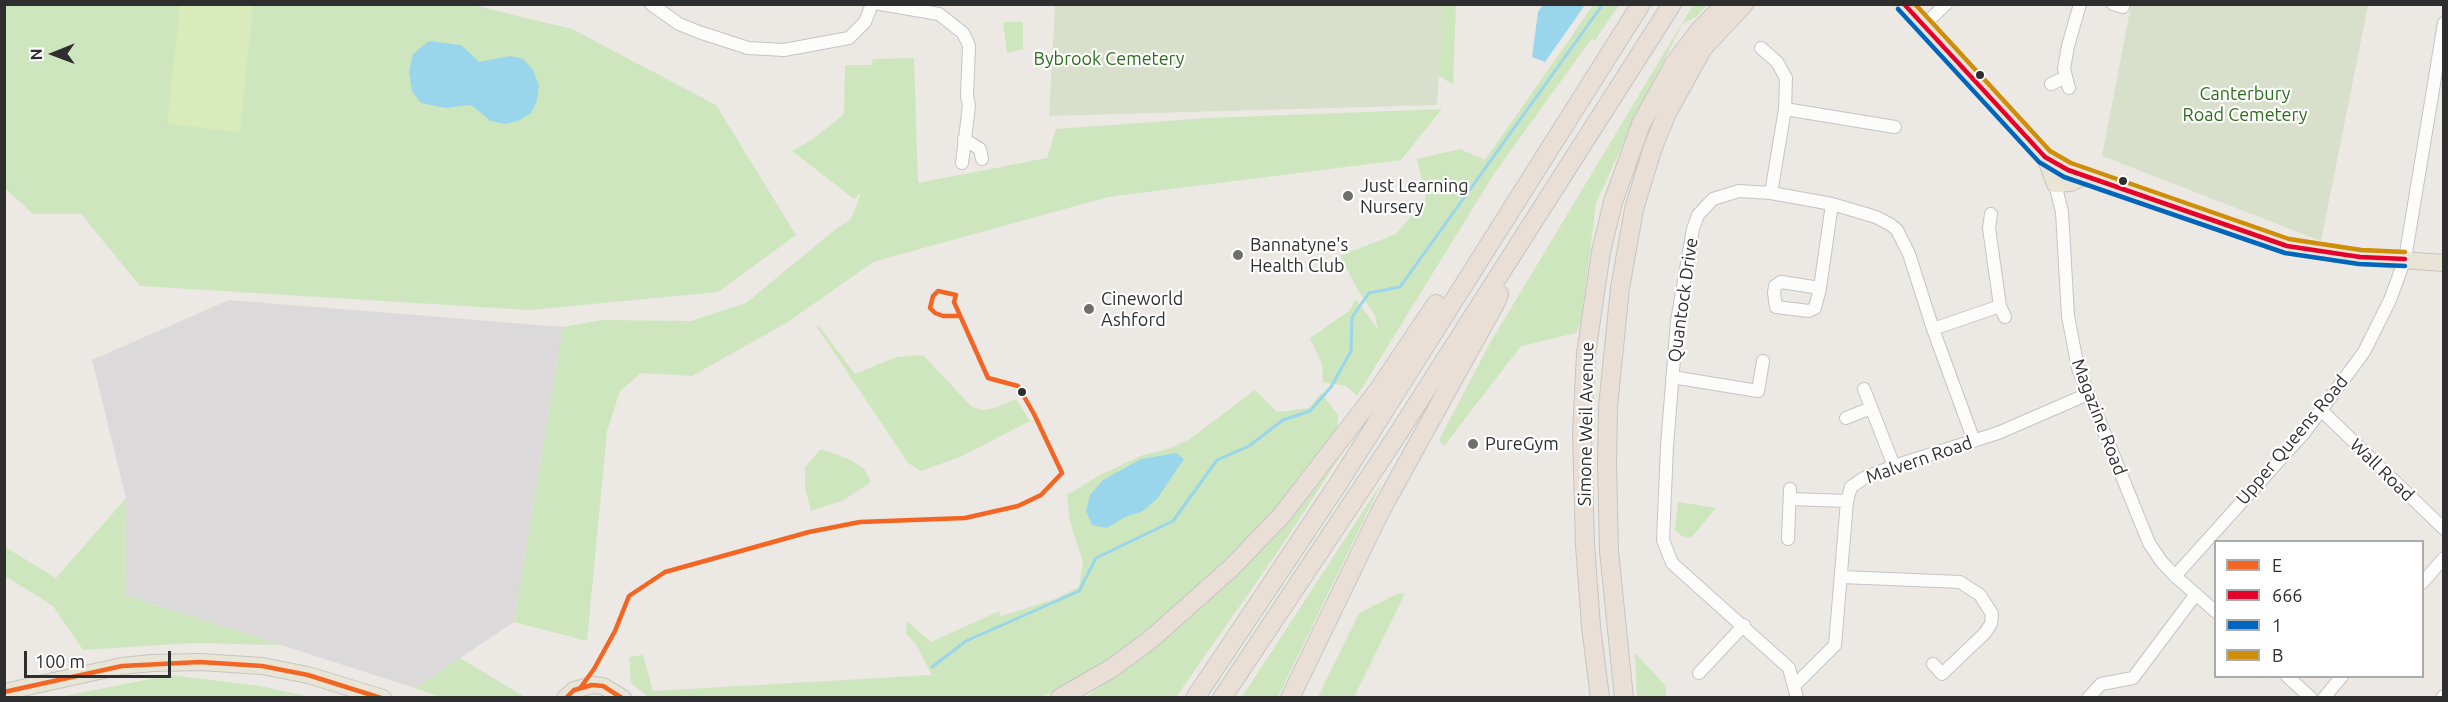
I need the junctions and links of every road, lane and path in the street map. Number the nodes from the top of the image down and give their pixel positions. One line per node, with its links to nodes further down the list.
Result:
1 (651, 4): 2 (street)
2 (872, 4)
3 (880, 4): 17 (street)
4 (1641, 4): 26 (highway)
5 (1672, 4): 28 (highway)
6 (1725, 4): 64 (highway, Simone Weil Avenue)
7 (1744, 4): 65 (highway, Simone Weil Avenue)
8 (1904, 4): 12 (main road)
9 (1946, 4): 12 (street)
10 (2080, 4): 14 (street)
11 (2444, 23): 27 (street, Upper Queens Road)
12 (1923, 26): 18 (main road)
13 (1761, 48): 15 (street)
14 (2051, 84)
15 (1785, 109): 16 (street); 23 (street)
16 (1895, 127)
17 (964, 139): 19 (street); 20 (street)
18 (2045, 158): 21 (main road); 22 (main road, Magazine Road)
19 (982, 159)
20 (962, 163)
21 (2085, 176): 22 (main road); 27 (main road)
22 (2055, 184): 35 (street, Magazine Road)
23 (1771, 193): 24 (street, Quantock Drive); 33 (street, Quantock Drive)
24 (1832, 204): 30 (street); 31 (street, Quantock Drive)
25 (1991, 214): 31 (street)
26 (1494, 234): 60 (highway); 61 (highway)
27 (2405, 259): 29 (main road); 37 (street, Upper Queens Road)
28 (1509, 260): 62 (highway); 63 (highway)
29 (2444, 263)
30 (1820, 288)
31 (1933, 329): 39 (street, Quantock Drive)
32 (1763, 361): 33 (street)
33 (1672, 377): 50 (street, Quantock Drive)
34 (1864, 389): 36 (street)
35 (2088, 394): 39 (street, Malvern Road); 45 (street, Magazine Road)
36 (1871, 408): 38 (street); 40 (street)
37 (2321, 410): 42 (street, Wall Road); 45 (street, Upper Queens Road)
38 (1846, 418)
39 (1974, 441): 40 (street, Malvern Road)
40 (1894, 466): 41 (street, Malvern Road)
41 (1847, 501): 43 (street); 46 (street, Malvern Road)
42 (2444, 529)
43 (1788, 539)
44 (2444, 558): 47 (street)
45 (2175, 576): 48 (street, Magazine Road)
46 (1842, 577): 51 (street); 55 (street, Malvern Road)
47 (2424, 581)
48 (2196, 594): 49 (street, Magazine Road); 66 (street)
49 (2214, 610)
50 (1744, 625): 52 (street); 55 (street, Quantock Drive)
51 (1933, 664)
52 (1699, 673)
53 (2289, 678): 67 (street)
54 (2340, 678): 68 (street)
55 (1796, 691)
56 (4, 692): 57 (main road)
57 (383, 698)
58 (565, 698): 59 (main road)
59 (623, 698)
60 (1060, 698)
61 (1195, 698)
62 (1222, 698)
63 (1290, 698)
64 (1600, 698)
65 (1624, 698)
66 (2088, 698)
67 (2311, 698)
68 (2324, 698)

